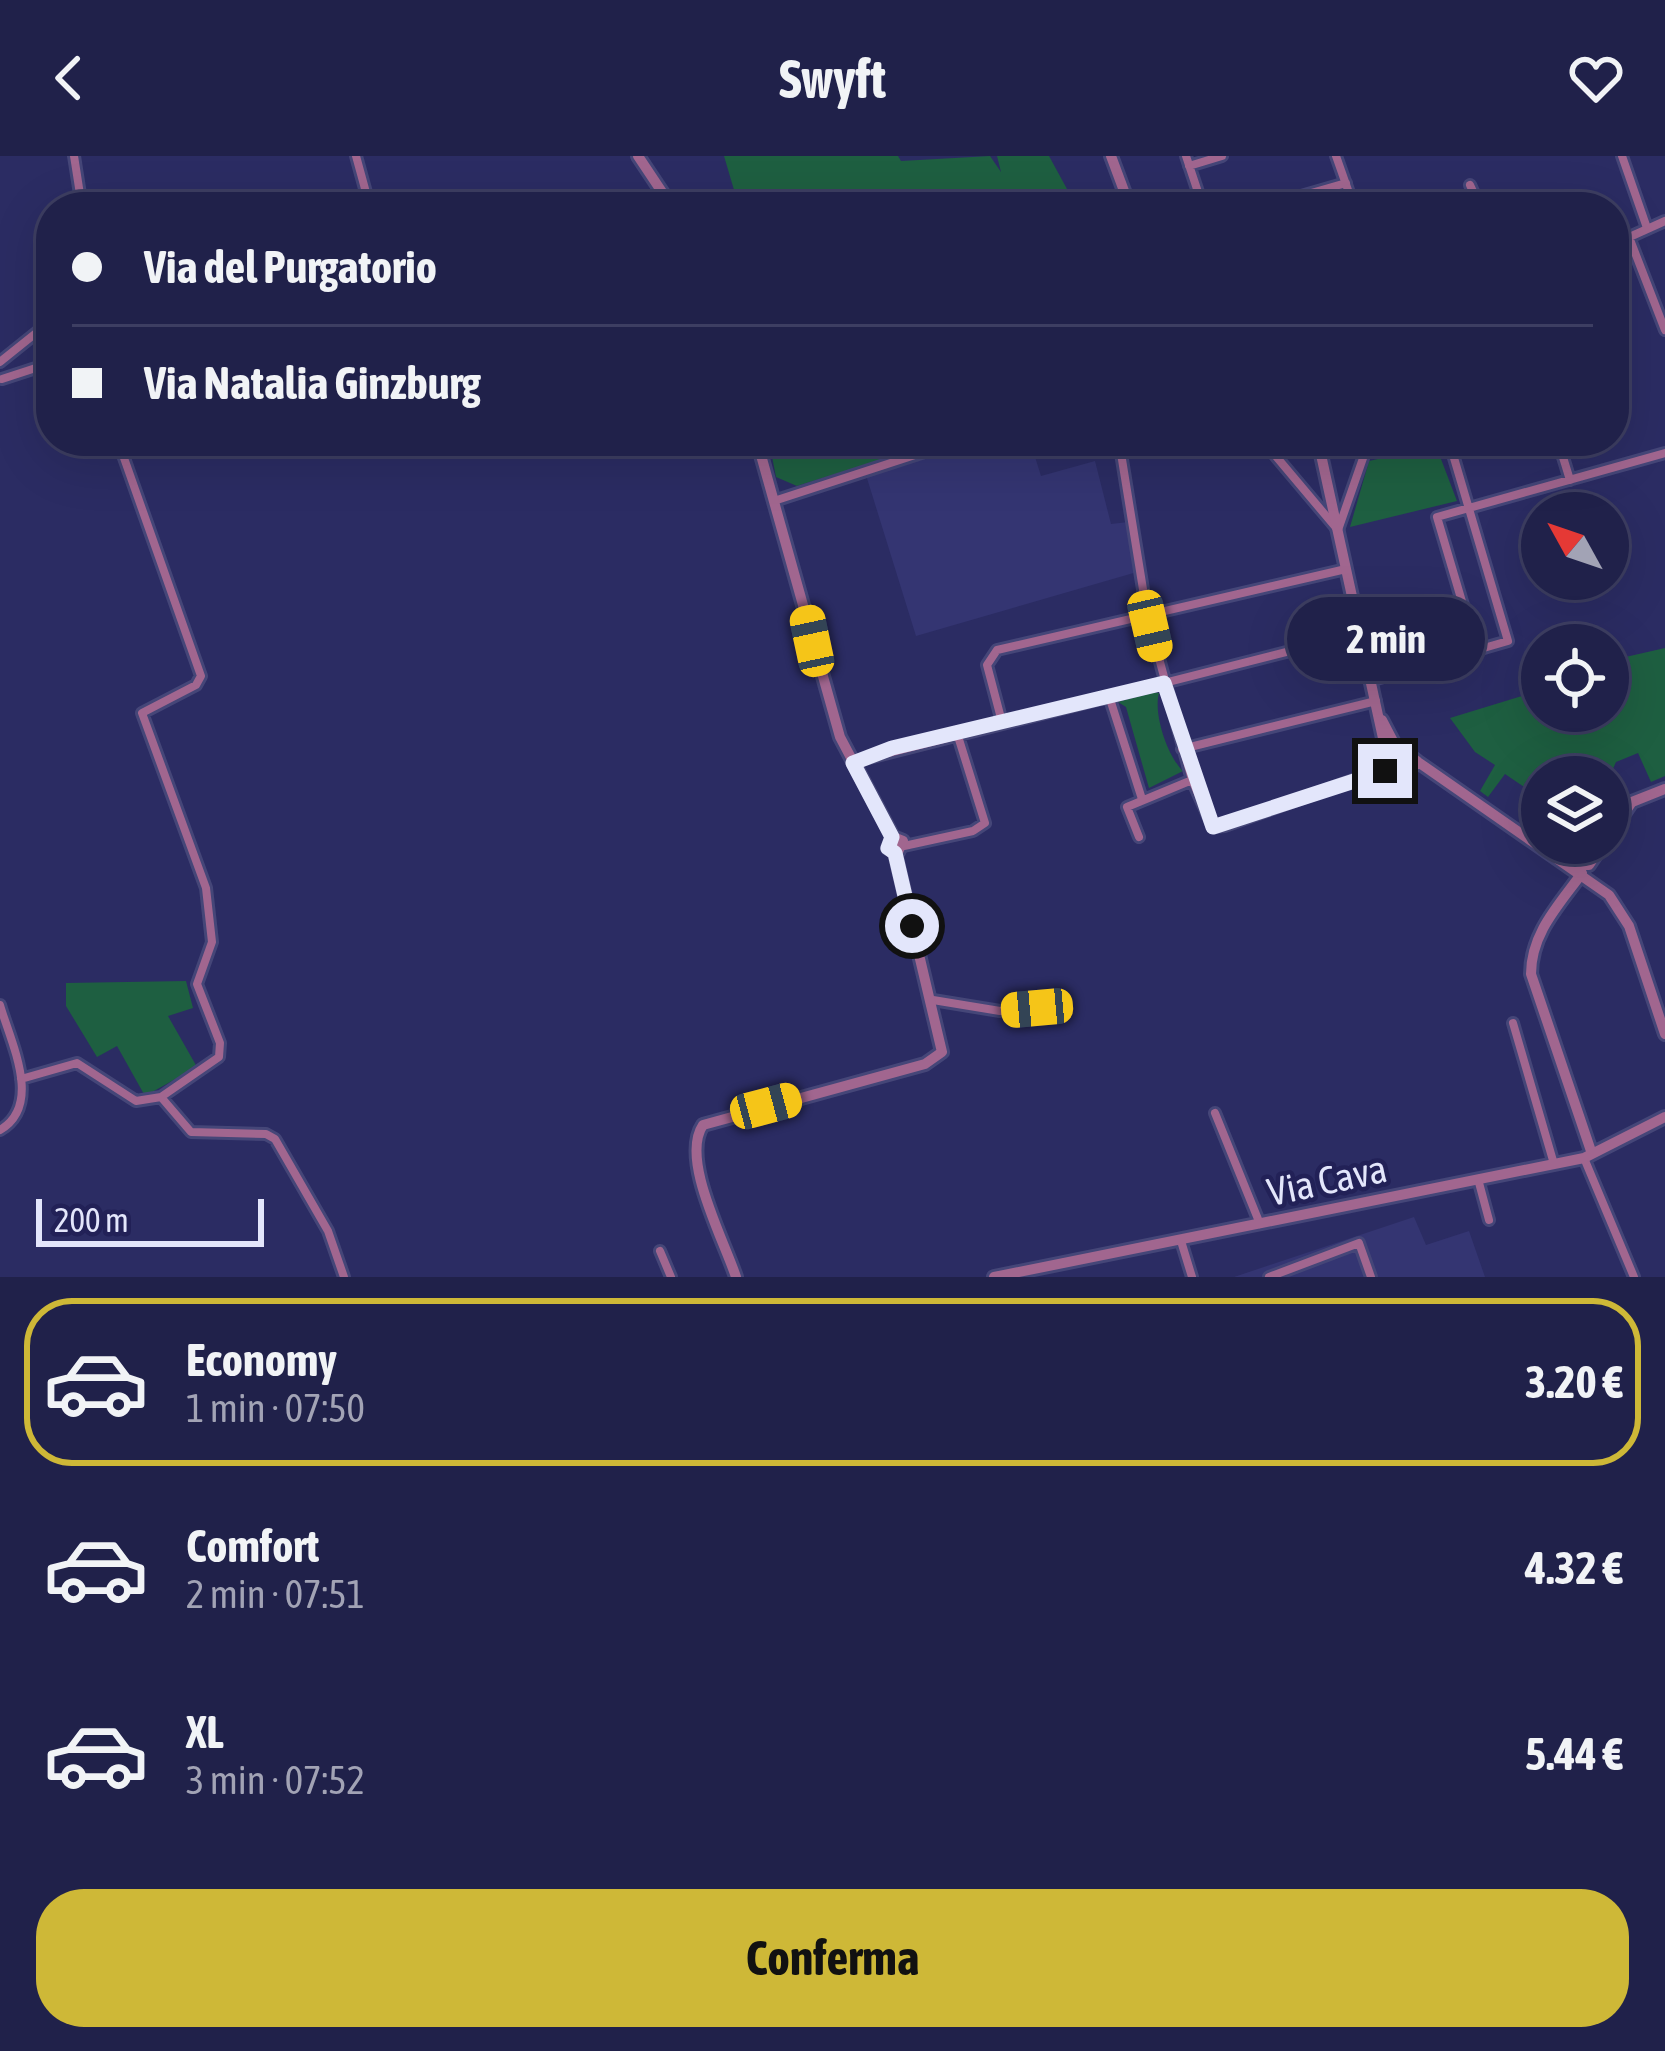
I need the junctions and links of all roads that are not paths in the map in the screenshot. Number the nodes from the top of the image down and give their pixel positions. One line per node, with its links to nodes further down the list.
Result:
1 (74, 156): 11 (street)
2 (356, 156): 12 (street)
3 (638, 156): 13 (street)
4 (1111, 156): 14 (street)
5 (1222, 156): 8 (street)
6 (1336, 156): 9 (street)
7 (1622, 156): 20 (street)
8 (1188, 161): 15 (street)
9 (1346, 183): 16 (street); 17 (street)
10 (1471, 185): 18 (street)
11 (80, 192)
12 (366, 192)
13 (662, 192)
14 (1124, 192)
15 (1198, 192)
16 (1315, 192)
17 (1349, 192)
18 (1474, 192)
19 (1665, 220): 20 (street)
20 (1647, 228): 21 (street)
21 (1629, 237): 22 (street)
22 (1665, 330)
23 (36, 334): 24 (street)
24 (0, 362)
25 (36, 368): 26 (street)
26 (1, 378)
27 (1665, 454): 37 (street)
28 (123, 456): 68 (street)
29 (763, 456): 38 (street)
30 (912, 456): 38 (street)
31 (1121, 456): 42 (street)
32 (1276, 456): 40 (street)
33 (1321, 456): 40 (street)
34 (1364, 456): 40 (street)
35 (1453, 456): 39 (street)
36 (1563, 456): 37 (street)
37 (1570, 480): 39 (street)
38 (777, 500): 53 (street)
39 (1469, 508): 44 (street); 44 (street)
40 (1338, 530): 41 (street)
41 (1347, 569): 42 (street); 43 (street)
42 (1147, 614): 46 (street); 49 (street)
43 (1363, 632): 45 (street); 46 (street)
44 (1476, 649): 45 (street)
45 (1373, 680): 48 (street)
46 (1164, 683): 47 (street); 51 (street)
47 (1109, 696): 49 (street); 56 (street)
48 (1378, 701): 51 (street); 52 (street)
49 (1002, 722): 50 (street)
50 (957, 733): 53 (street); 59 (street)
51 (1182, 749): 54 (street)
52 (1398, 756): 54 (street); 61 (street)
53 (853, 763): 59 (street)
54 (1192, 780): 56 (street)
55 (1665, 790): 57 (street)
56 (1142, 799): 58 (street)
57 (1629, 806)
58 (1138, 837)
59 (899, 849): 62 (street)
60 (1589, 864): 61 (street)
61 (1586, 869): 66 (street); 72 (street)
62 (933, 1000): 64 (street); 81 (street)
63 (0, 1005): 67 (street)
64 (1037, 1008)
65 (1513, 1023): 73 (street)
66 (1665, 1034)
67 (21, 1079): 68 (street); 71 (street)
68 (161, 1097): 79 (street)
69 (1215, 1113): 76 (street)
70 (1665, 1117): 72 (street, Via Cava)
71 (0, 1130)
72 (1588, 1156): 73 (street, Via Cava); 86 (street)
73 (1554, 1164): 74 (street, Via Cava)
74 (1478, 1179): 75 (street); 76 (street, Via Cava)
75 (1489, 1220)
76 (1260, 1224): 77 (street, Via Cava)
77 (1181, 1241): 82 (street, Via Cava); 83 (street)
78 (660, 1251): 80 (street)
79 (344, 1277)
80 (670, 1277)
81 (736, 1277)
82 (994, 1277)
83 (1192, 1277)
84 (1269, 1277): 85 (street)
85 (1371, 1277)
86 (1634, 1277)

